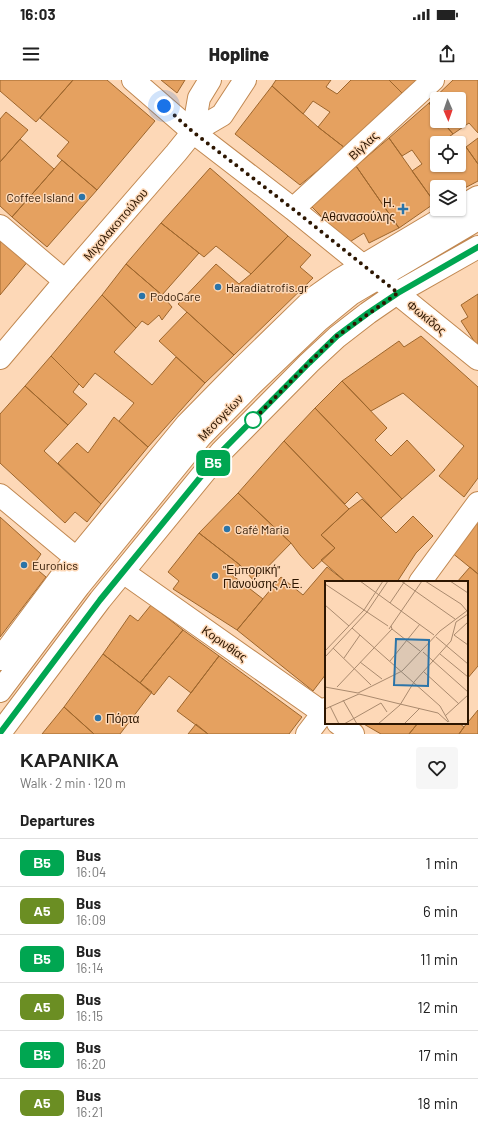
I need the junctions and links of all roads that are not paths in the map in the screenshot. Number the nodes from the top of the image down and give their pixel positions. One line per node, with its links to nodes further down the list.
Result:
1 (133, 80): 5 (main road, Φωκίδος)
2 (210, 80): 5 (main road, Μιχαλακοπούλου)
3 (245, 80): 5 (main road)
4 (434, 80): 8 (main road, Βίγλας)
5 (193, 132): 8 (main road, Φωκίδος); 14 (main road, Μιχαλακοπούλου)
6 (478, 197): 7 (main road, Μεσογείων)
7 (466, 205)
8 (293, 209): 13 (main road, Φωκίδος)
9 (449, 216): 13 (main road, Μεσογείων)
10 (478, 219): 13 (main road, Μεσογείων)
11 (0, 226): 14 (main road)
12 (478, 247): 15 (main road)
13 (370, 271): 15 (main road, Φωκίδος); 20 (main road, Μεσογείων); 24 (main road, Μεσογείων)
14 (65, 281): 16 (main road, Μιχαλακοπούλου)
15 (398, 293): 17 (main road, Φωκίδος); 21 (main road)
16 (0, 358)
17 (478, 358)
18 (0, 495): 20 (main road)
19 (478, 503): 22 (main road)
20 (76, 558): 23 (main road, Μεσογείων)
21 (123, 572): 25 (main road, Κορινθίας); 28 (main road)
22 (421, 581)
23 (0, 659)
24 (0, 691)
25 (325, 713)
26 (325, 718): 29 (main road)
27 (340, 724): 30 (main road, Κορινθίας)
28 (0, 733)
29 (307, 734)
30 (353, 734)

